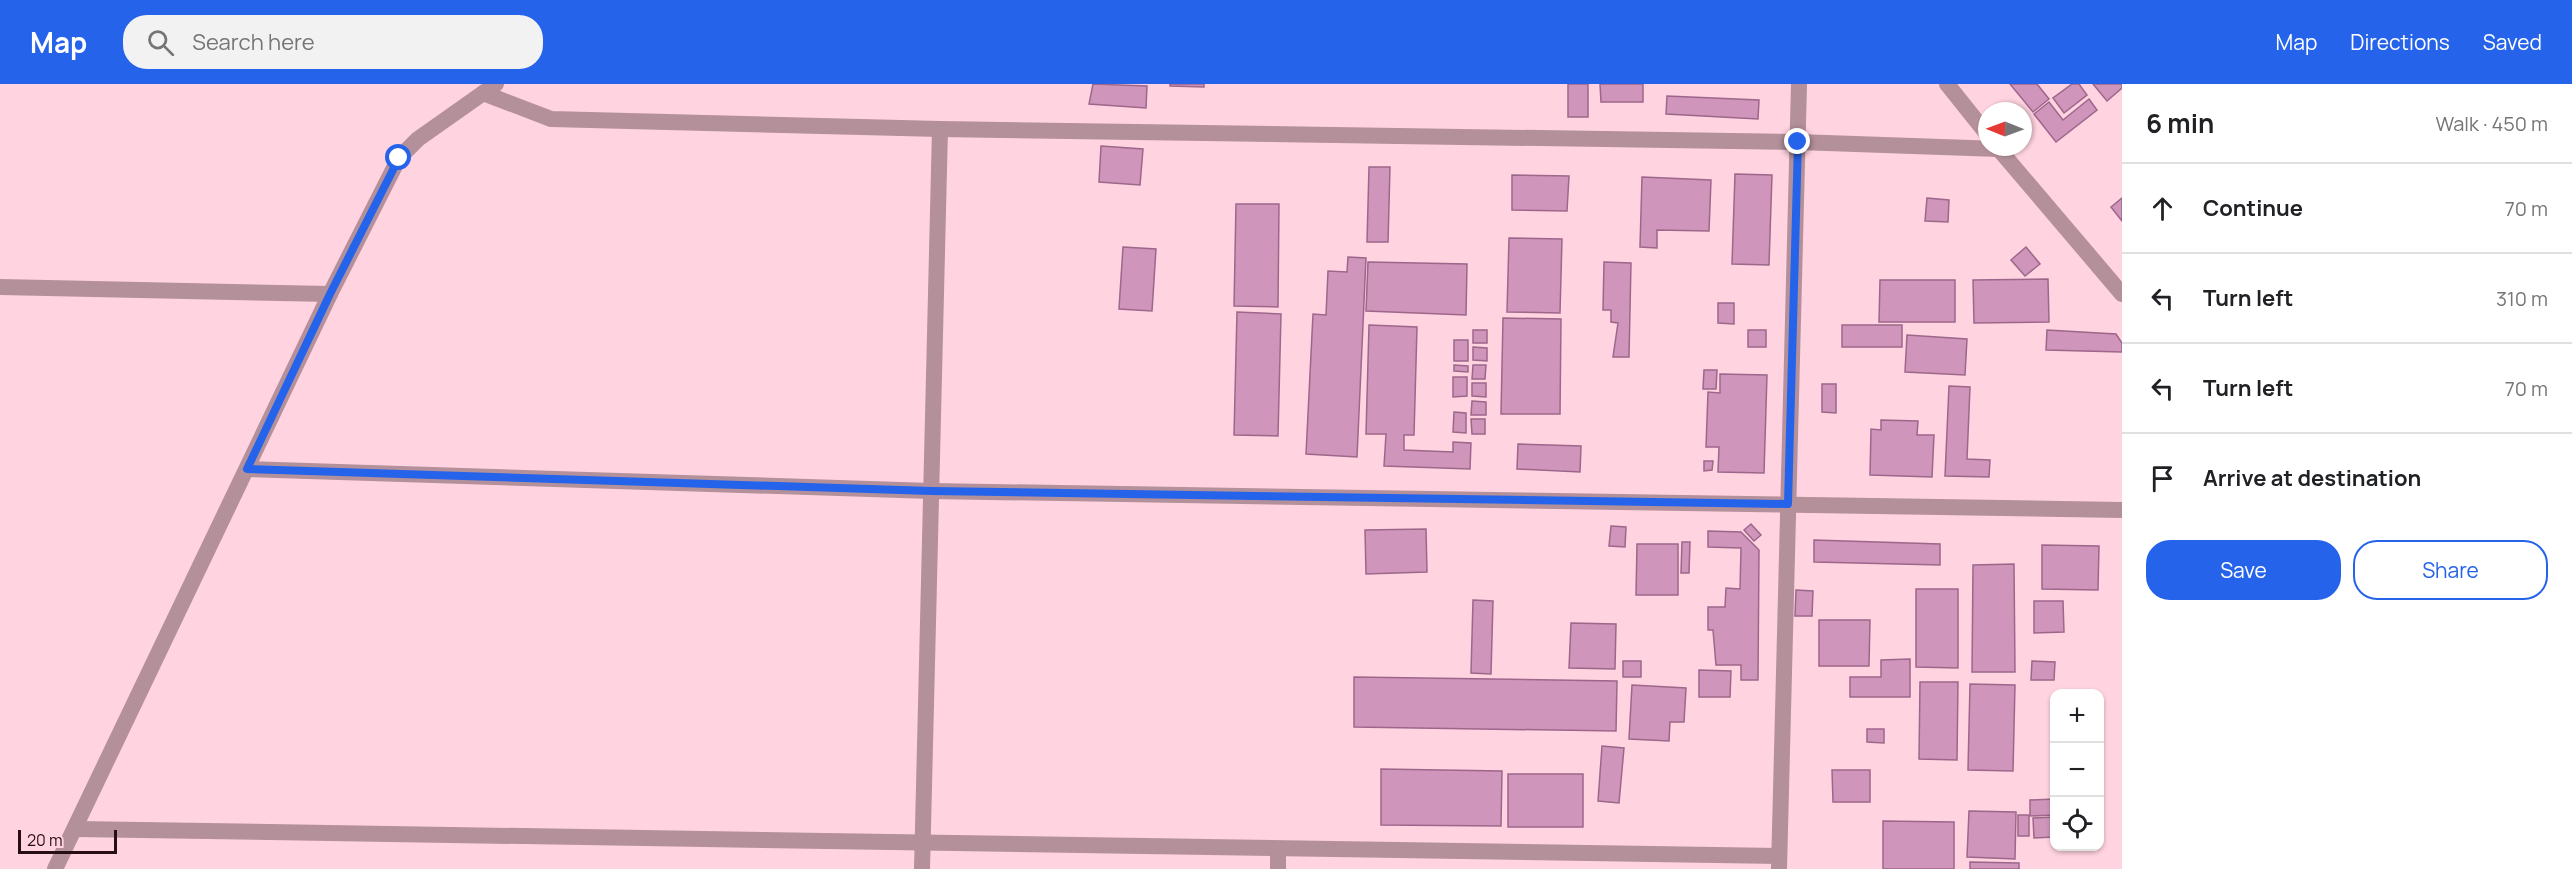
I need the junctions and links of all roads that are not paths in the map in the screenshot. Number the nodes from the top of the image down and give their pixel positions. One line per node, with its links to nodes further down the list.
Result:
1 (1799, 84): 6 (street)
2 (1947, 84): 4 (street)
3 (489, 88): 5 (street); 10 (street)
4 (1978, 123)
5 (940, 129): 6 (street); 13 (street)
6 (1798, 142): 7 (street); 14 (street)
7 (1978, 147)
8 (2005, 156): 11 (street)
9 (0, 287): 10 (street)
10 (330, 294): 12 (street)
11 (2122, 294)
12 (247, 469): 13 (street); 16 (street)
13 (931, 491): 14 (street); 17 (street)
14 (1788, 504): 15 (street); 19 (street)
15 (2122, 510)
16 (75, 829): 17 (street); 20 (street)
17 (923, 844): 18 (street); 21 (street)
18 (1278, 849): 19 (street); 22 (street)
19 (1779, 863)
20 (56, 869)
21 (922, 869)
22 (1278, 869)

